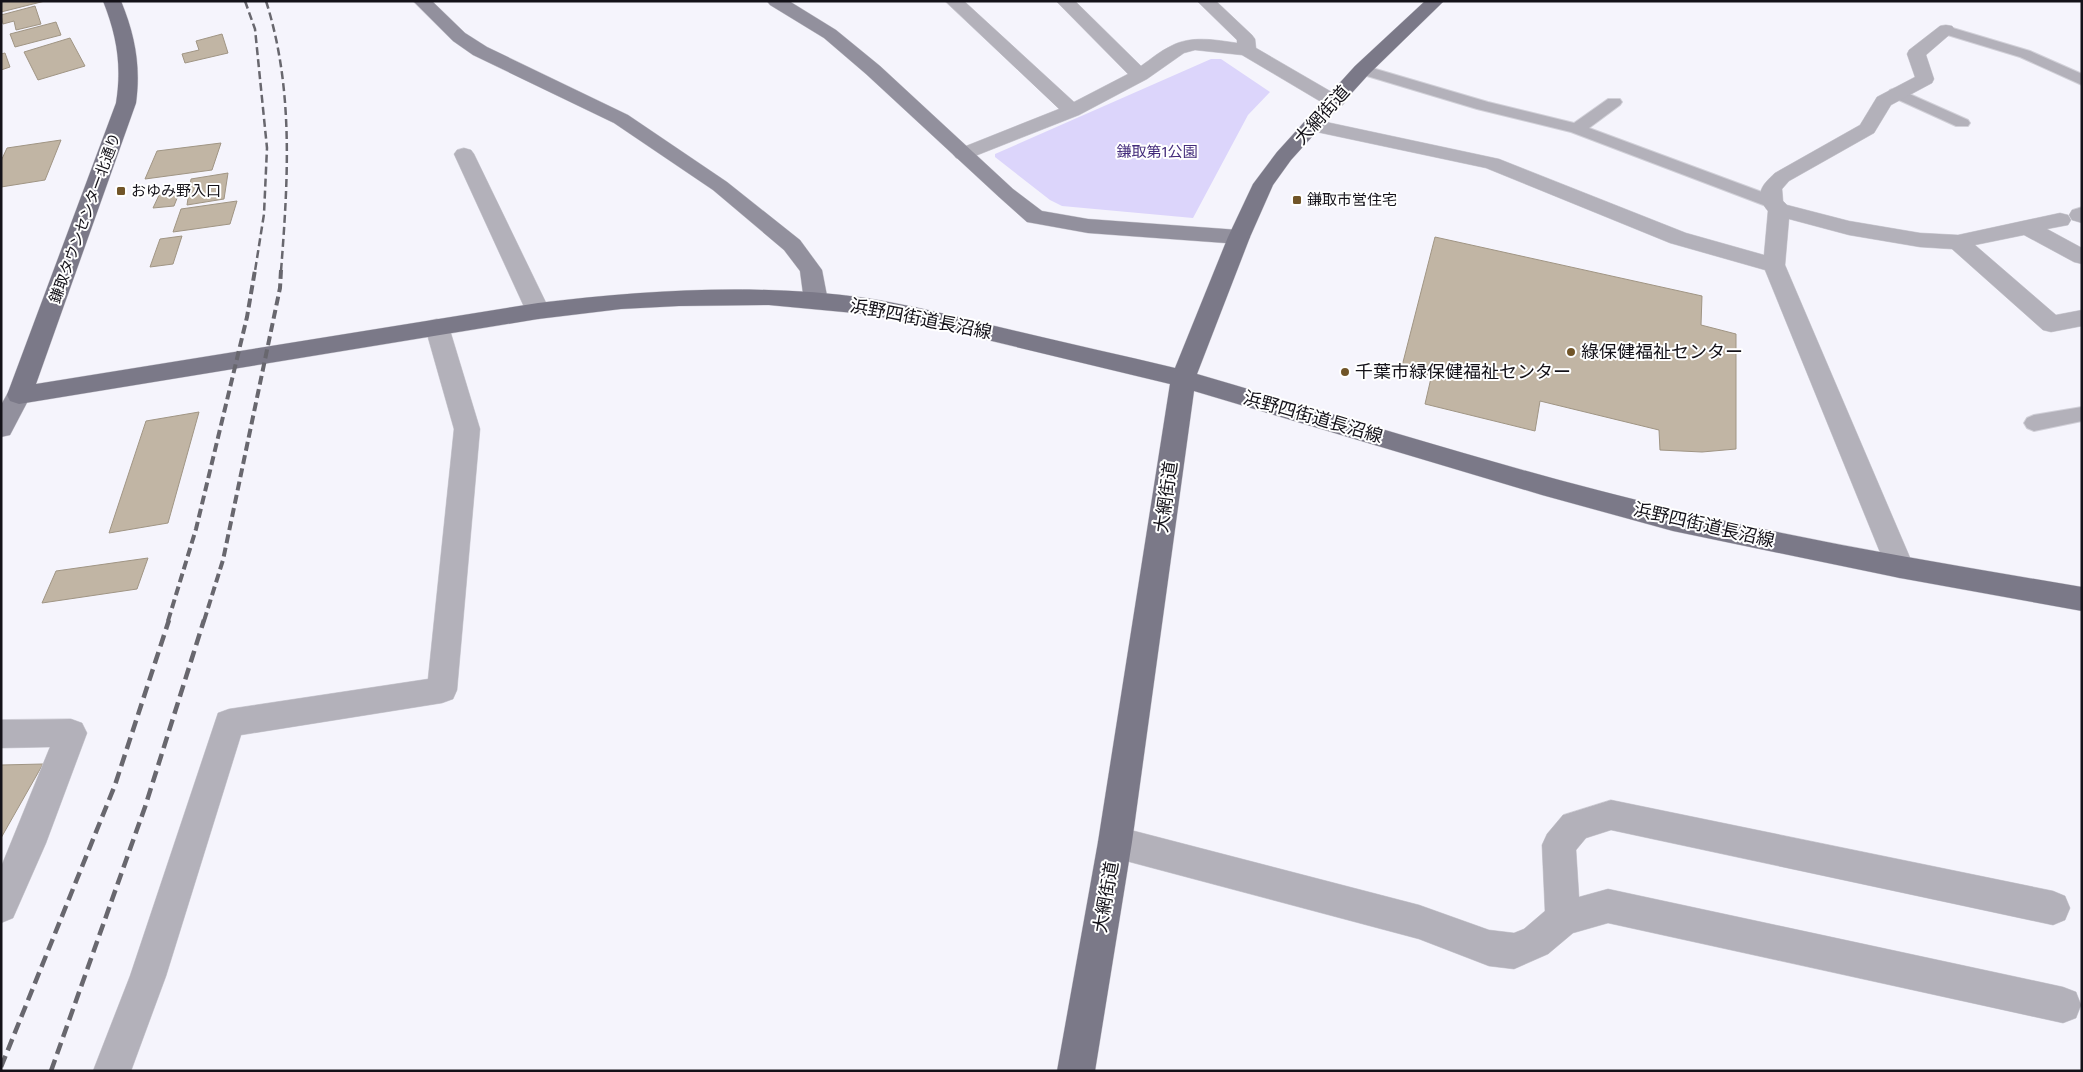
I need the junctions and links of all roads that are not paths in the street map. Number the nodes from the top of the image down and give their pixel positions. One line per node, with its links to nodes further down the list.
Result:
1 (112, 1): 34 (main road, 鎌取タウンセンター北通り)
2 (422, 1): 29 (street)
3 (776, 1): 21 (street)
4 (954, 1): 16 (street)
5 (1065, 1): 11 (street)
6 (1206, 1): 9 (street)
7 (1436, 1): 10 (main road, 大網街道)
8 (1946, 30): 12 (lane); 13 (street)
9 (1247, 50): 11 (street); 14 (street)
10 (1362, 70): 14 (main road, 大網街道); 19 (lane)
11 (1140, 75): 16 (street)
12 (2082, 80)
13 (1896, 93): 17 (lane); 22 (street)
14 (1335, 102): 18 (main road, 大網街道)
15 (1614, 102): 19 (lane)
16 (1072, 111): 21 (street)
17 (1962, 123)
18 (1312, 125): 25 (main road, 大網街道); 28 (street)
19 (1577, 129): 22 (lane)
20 (464, 154): 30 (street)
21 (963, 154): 25 (street)
22 (1776, 206): 26 (street); 28 (street)
23 (2060, 220): 24 (street)
24 (2028, 228): 26 (street); 27 (street)
25 (1239, 236): 33 (main road, 大網街道)
26 (1958, 242): 31 (street)
27 (2082, 257)
28 (1774, 266): 38 (street)
29 (816, 301): 30 (main road, 浜野四街道長沼線); 33 (main road, 浜野四街道長沼線)
30 (538, 311): 32 (main road, 浜野四街道長沼線)
31 (2082, 318)
32 (437, 328): 34 (main road, 浜野四街道長沼線); 46 (street)
33 (1183, 379): 38 (main road, 浜野四街道長沼線); 41 (main road, 大網街道)
34 (10, 396): 37 (street, 鎌取タウンセンター北通り)
35 (2082, 414): 36 (lane)
36 (2034, 423)
37 (1, 428)
38 (1900, 567): 39 (main road, 浜野四街道長沼線)
39 (2082, 599)
40 (1, 734): 42 (street)
41 (1115, 842): 44 (street); 47 (main road, 大網街道)
42 (1, 906)
43 (2053, 908): 44 (street)
44 (1563, 919): 45 (street)
45 (2063, 1005)
46 (112, 1071)
47 (1076, 1071)

